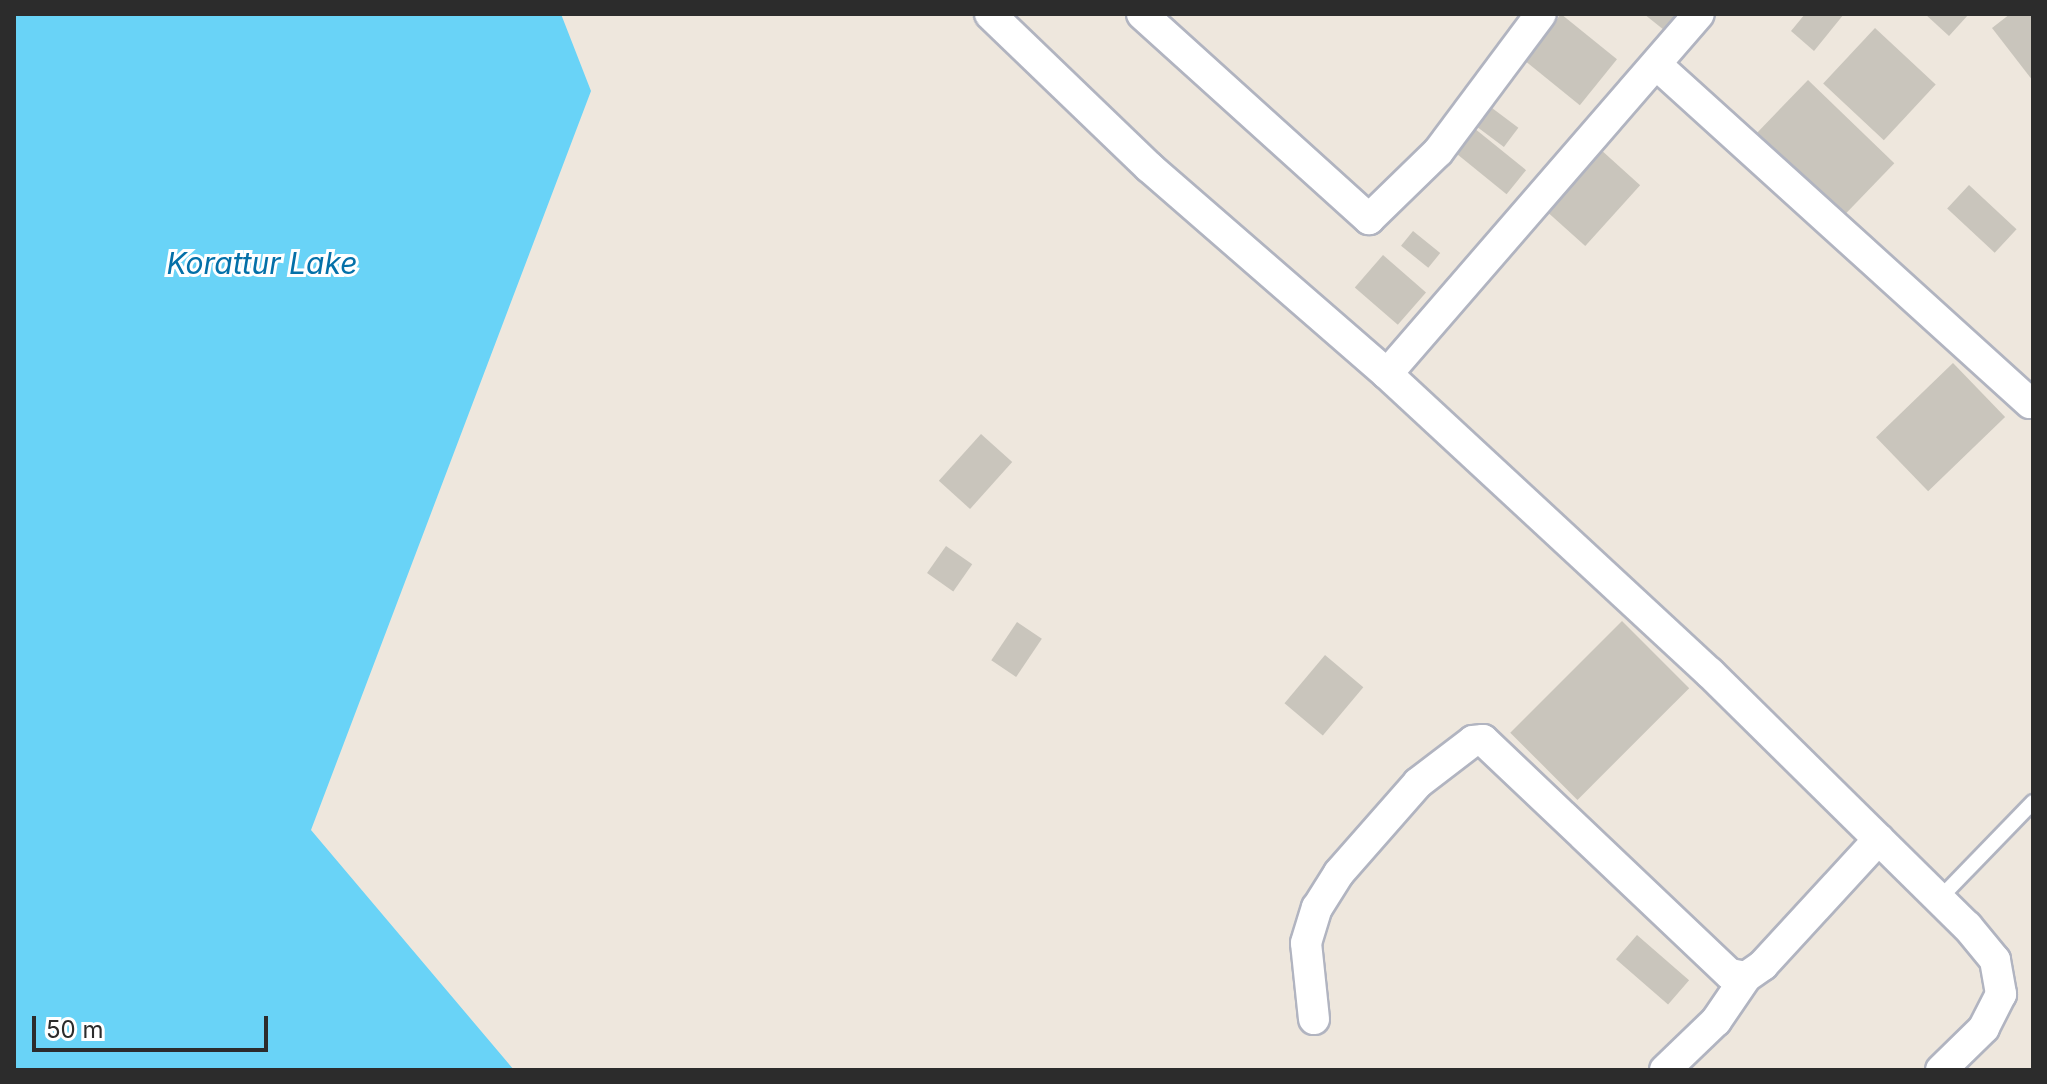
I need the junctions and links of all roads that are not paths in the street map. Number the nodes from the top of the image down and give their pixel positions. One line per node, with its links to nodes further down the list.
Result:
1 (990, 14): 6 (street)
2 (1142, 14): 3 (street)
3 (1541, 14)
4 (1699, 14): 5 (street)
5 (1658, 66): 6 (street); 7 (street)
6 (1387, 374): 9 (street)
7 (2030, 403)
8 (2033, 802): 10 (lane)
9 (1879, 839): 10 (street); 11 (street)
10 (1939, 899): 14 (street)
11 (1746, 977): 12 (street); 13 (street)
12 (1314, 1019)
13 (1665, 1070)
14 (1941, 1070)

